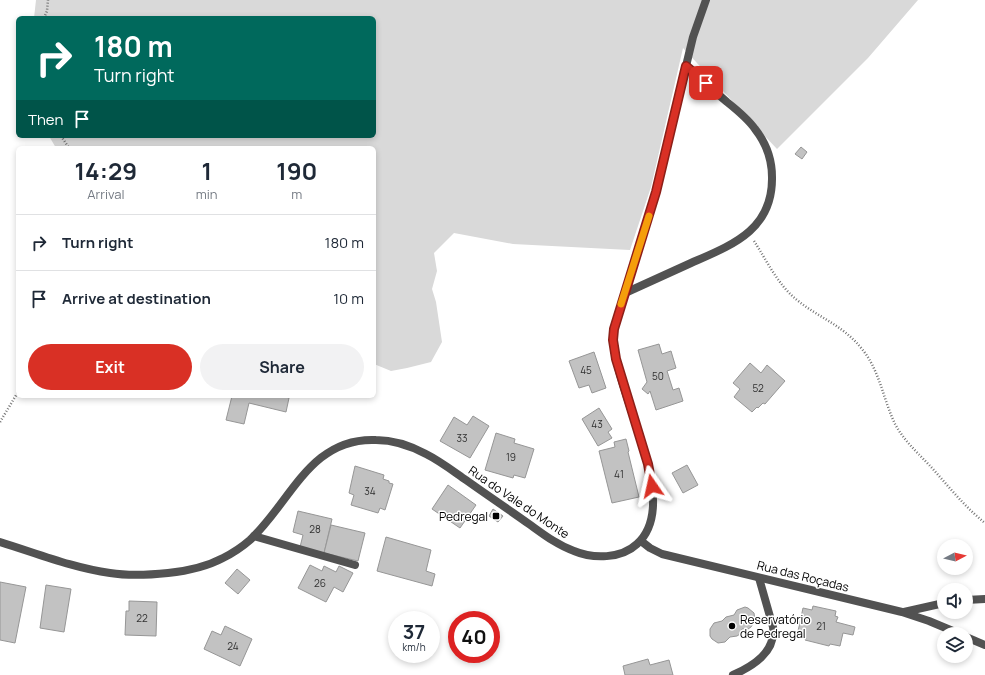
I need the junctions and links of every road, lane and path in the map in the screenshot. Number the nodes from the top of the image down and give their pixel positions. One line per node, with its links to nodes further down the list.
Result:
1 (48, 0): 3 (path)
2 (706, 0): 4 (street)
3 (44, 16)
4 (686, 66): 5 (street); 6 (street)
5 (749, 233): 6 (street); 9 (path)
6 (625, 293): 11 (street)
7 (16, 395): 8 (path)
8 (0, 422)
9 (985, 523)
10 (254, 536): 11 (street, Rua do Vale do Monte); 12 (street, Rua do Vale do Monte); 13 (street)
11 (641, 541): 14 (street, Rua das Roçadas)
12 (0, 542)
13 (355, 565)
14 (759, 578): 18 (street, Rua das Roçadas); 22 (street)
15 (985, 599): 16 (street)
16 (973, 600)
17 (937, 604): 18 (street)
18 (902, 612): 19 (street, Rua das Roçadas)
19 (943, 627)
20 (973, 640): 21 (street)
21 (985, 645)
22 (733, 675)

